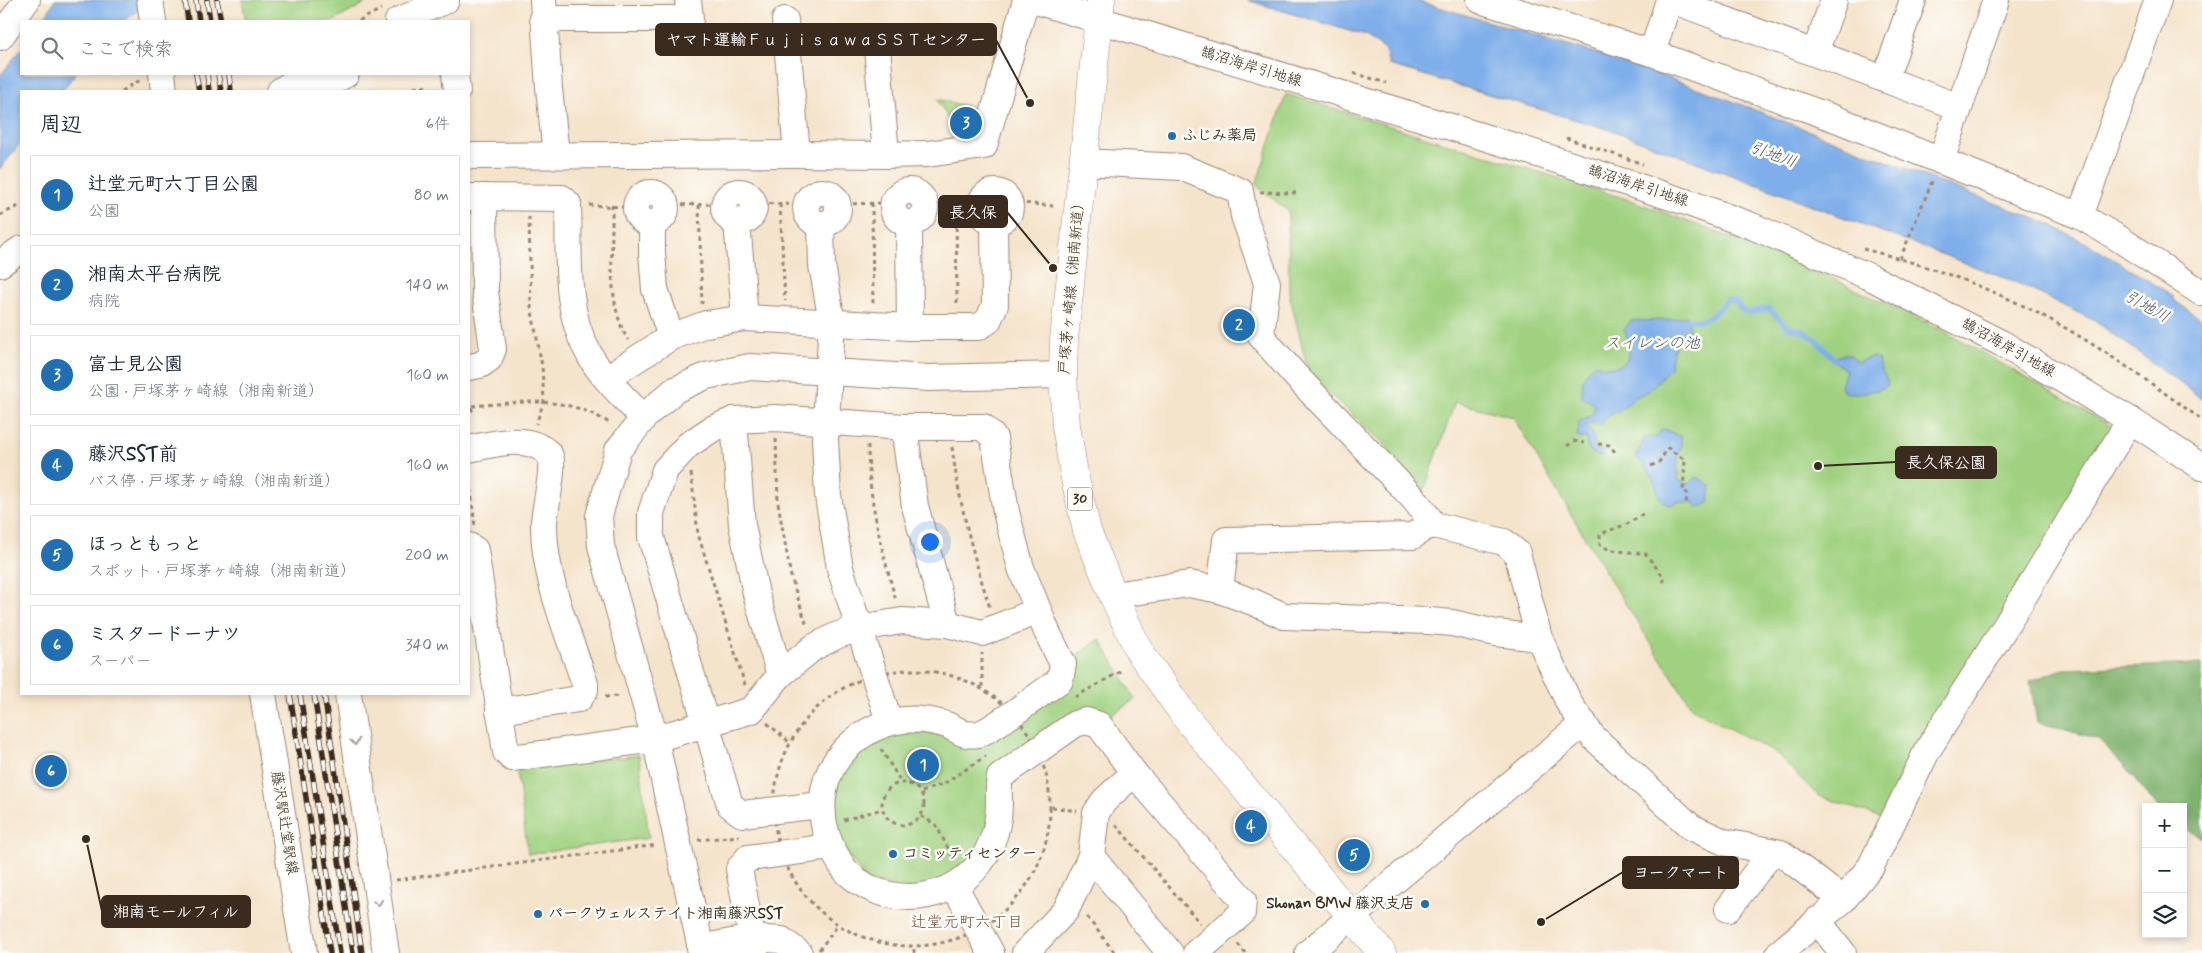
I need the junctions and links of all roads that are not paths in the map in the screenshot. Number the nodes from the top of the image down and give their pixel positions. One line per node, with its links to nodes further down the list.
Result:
1 (13, 0): 16 (street)
2 (27, 0): 20 (street)
3 (150, 0): 17 (street)
4 (688, 0): 13 (street)
5 (1026, 0): 34 (street)
6 (1033, 0): 14 (street, 鵠沼海岸引地線)
7 (1480, 0): 22 (street)
8 (1670, 0): 22 (street); 23 (street)
9 (1834, 0): 23 (street)
10 (1913, 0): 27 (street)
11 (1996, 0): 31 (street)
12 (2158, 0): 43 (street)
13 (543, 9): 33 (street)
14 (1100, 10): 36 (main road, 戸塚茅ヶ崎線（湘南新道） / 30); 58 (street, 鵠沼海岸引地線)
15 (449, 11): 18 (street)
16 (0, 19)
17 (153, 20)
18 (403, 20)
19 (785, 20): 32 (street)
20 (0, 38)
21 (877, 47): 34 (street)
22 (1652, 53): 37 (street)
23 (1815, 53): 27 (street)
24 (305, 75): 28 (street)
25 (344, 75): 29 (street)
26 (455, 75): 30 (street)
27 (1885, 79): 31 (street)
28 (282, 90)
29 (319, 90)
30 (457, 90)
31 (1960, 107): 37 (street)
32 (796, 154): 33 (street); 34 (street)
33 (556, 155): 35 (street)
34 (886, 155)
35 (470, 156)
36 (1083, 162): 54 (main road, 戸塚茅ヶ崎線（湘南新道） / 30); 63 (street)
37 (1939, 166): 43 (street)
38 (476, 197): 52 (street); 55 (street)
39 (1010, 202): 50 (street)
40 (837, 204): 49 (street)
41 (642, 210): 51 (street)
42 (738, 210): 48 (street)
43 (2080, 216): 47 (street)
44 (909, 224): 44 (street); 50 (street)
45 (20, 251): 46 (street)
46 (0, 264)
47 (2202, 293)
48 (744, 318): 49 (street); 51 (street)
49 (832, 322): 50 (street); 53 (street)
50 (910, 327)
51 (670, 337): 55 (street)
52 (470, 367)
53 (829, 372): 54 (street); 56 (street); 59 (street)
54 (1063, 375): 66 (main road, 戸塚茅ヶ崎線（湘南新道） / 30)
55 (607, 378): 56 (street)
56 (643, 418): 78 (street)
57 (734, 420): 59 (street); 71 (street); 76 (street)
58 (2130, 420): 62 (street, 鵠沼海岸引地線); 84 (street)
59 (826, 422): 60 (street); 69 (street)
60 (904, 427): 67 (street); 68 (street)
61 (470, 448): 74 (street)
62 (2202, 467)
63 (1434, 525): 65 (street); 70 (street)
64 (472, 548): 74 (street)
65 (1220, 590): 66 (street); 70 (street)
66 (1113, 595): 86 (main road, 戸塚茅ヶ崎線（湘南新道） / 30)
67 (1038, 611): 68 (street); 77 (street)
68 (947, 624): 69 (street)
69 (860, 628): 71 (street); 77 (street)
70 (1539, 638): 75 (street)
71 (780, 675): 76 (street)
72 (263, 695): 92 (street, 藤沢駅辻堂駅線)
73 (348, 695): 93 (street, one-way to 93)
74 (499, 711): 78 (street)
75 (1584, 723): 81 (street); 86 (street)
76 (707, 724): 78 (street); 80 (street)
77 (879, 725): 80 (street)
78 (655, 739): 91 (street)
79 (1134, 773): 82 (street); 83 (street); 89 (street)
80 (825, 826): 83 (street); 88 (street)
81 (1772, 852): 84 (street); 85 (street)
82 (1091, 856): 90 (street); 96 (street)
83 (960, 883): 95 (street)
84 (1843, 900): 87 (street)
85 (1728, 909)
86 (1351, 917): 97 (street); 98 (main road, 戸塚茅ヶ崎線（湘南新道） / 30)
87 (1817, 920): 99 (street); 100 (street)
88 (754, 946): 91 (street); 94 (street)
89 (1205, 946)
90 (1040, 948)
91 (701, 950)
92 (304, 953)
93 (386, 953)
94 (799, 953)
95 (991, 953)
96 (1170, 953)
97 (1308, 953)
98 (1382, 953)
99 (1779, 953)
100 (1843, 953)

